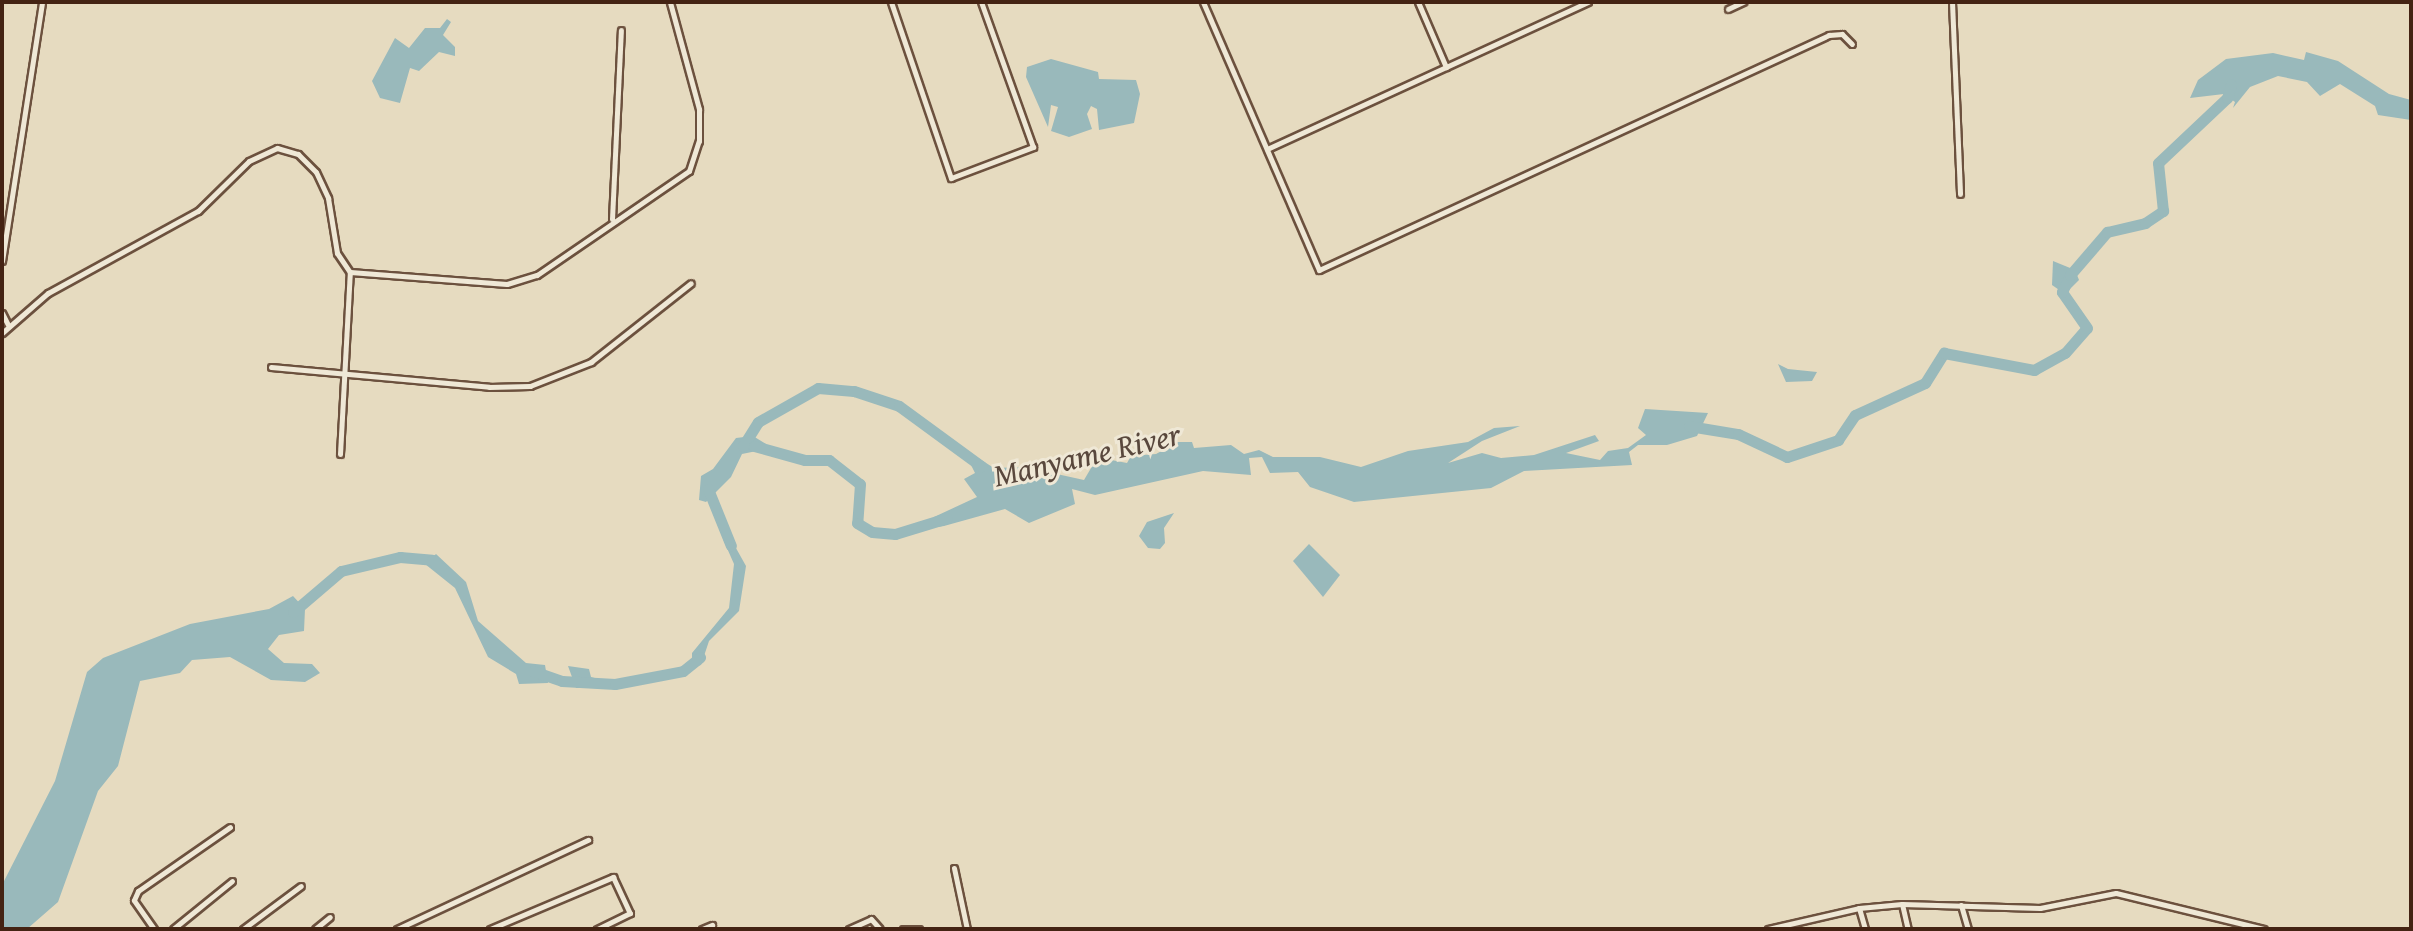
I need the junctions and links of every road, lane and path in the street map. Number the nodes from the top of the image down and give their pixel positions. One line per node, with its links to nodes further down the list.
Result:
1 (42, 2): 16 (street)
2 (670, 2): 17 (street)
3 (891, 2): 4 (street)
4 (981, 2)
5 (1203, 2): 14 (street)
6 (1418, 2): 13 (street)
7 (1588, 2): 13 (street)
8 (1743, 2): 10 (street)
9 (1952, 2): 15 (street)
10 (1728, 9)
11 (621, 30): 17 (street)
12 (1852, 44): 14 (street)
13 (1446, 67): 14 (street)
14 (1267, 149)
15 (1960, 194)
16 (6, 205): 18 (street)
17 (612, 220): 19 (street)
18 (2, 261)
19 (350, 272): 22 (street); 25 (street)
20 (691, 283): 25 (street)
21 (2, 313): 22 (street)
22 (8, 325): 23 (street)
23 (2, 333)
24 (271, 367): 25 (street)
25 (344, 376): 26 (street)
26 (340, 454)
27 (230, 827): 38 (street)
28 (588, 840): 42 (street)
29 (954, 868): 51 (street)
30 (232, 881): 39 (street)
31 (301, 886): 40 (street)
32 (1902, 904): 33 (street); 34 (street); 54 (street)
33 (1961, 905): 55 (street); 56 (street)
34 (1859, 908): 52 (street); 53 (street)
35 (330, 917): 41 (street)
36 (505, 922): 43 (street); 44 (street); 45 (street)
37 (712, 925): 46 (street)
38 (154, 929)
39 (173, 929)
40 (243, 929)
41 (315, 929)
42 (397, 929)
43 (490, 929)
44 (509, 929)
45 (597, 929)
46 (702, 929)
47 (849, 929): 48 (street)
48 (880, 929)
49 (903, 929): 50 (street)
50 (919, 929)
51 (967, 929)
52 (1768, 929)
53 (1865, 929)
54 (1908, 929)
55 (1968, 929)
56 (2264, 929)

